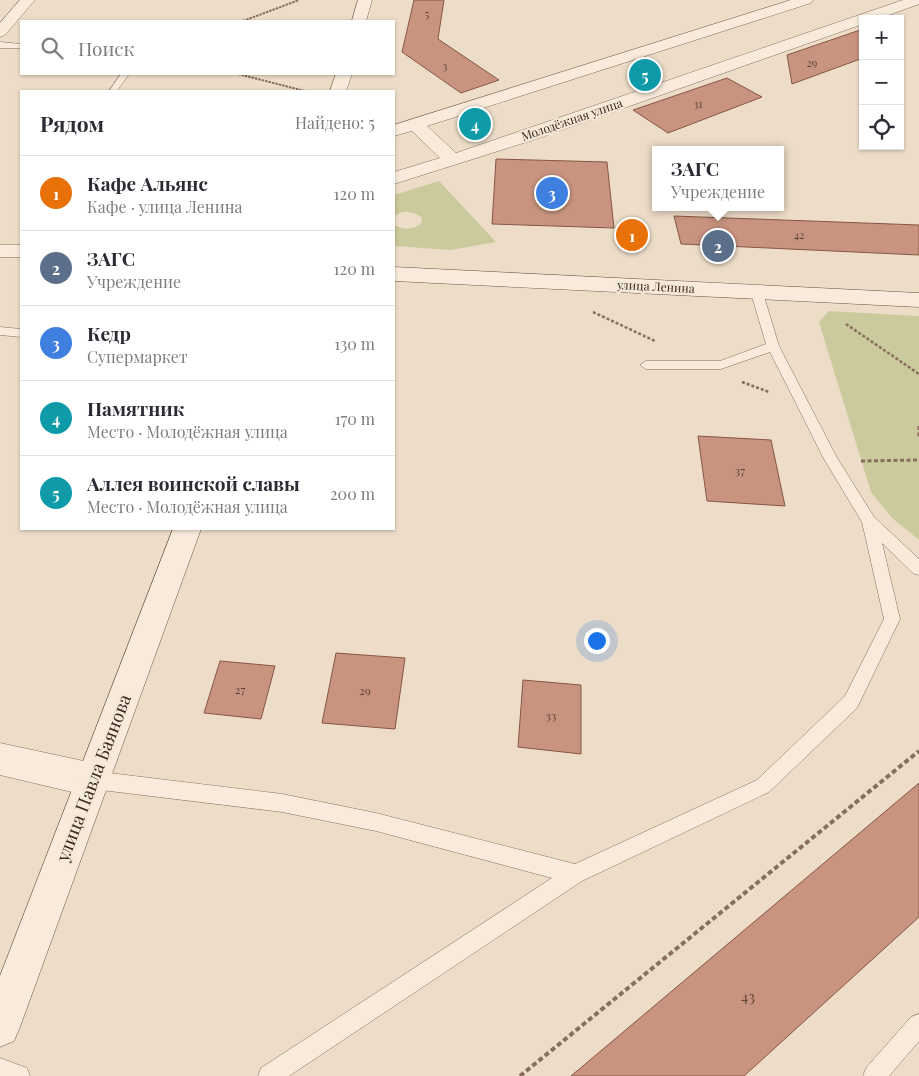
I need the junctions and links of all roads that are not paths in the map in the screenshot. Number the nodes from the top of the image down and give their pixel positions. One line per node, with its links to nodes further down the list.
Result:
1 (28, 0): 8 (street)
2 (365, 0): 6 (street)
3 (806, 0): 15 (street)
4 (917, 0): 5 (street, Молодёжная улица)
5 (874, 15)
6 (359, 20)
7 (859, 20): 17 (street, Молодёжная улица)
8 (0, 32)
9 (0, 46): 10 (lane)
10 (20, 46)
11 (124, 75): 13 (lane)
12 (344, 75): 14 (street)
13 (114, 90)
14 (338, 90)
15 (416, 125): 16 (street); 17 (street)
16 (395, 131)
17 (452, 160): 18 (street, Молодёжная улица)
18 (395, 178)
19 (0, 250): 20 (street)
20 (20, 252)
21 (395, 274): 22 (street, улица Ленина)
22 (757, 293): 23 (street, улица Ленина); 26 (lane)
23 (919, 300)
24 (0, 331): 25 (lane)
25 (20, 332)
26 (773, 346): 27 (lane); 28 (lane)
27 (646, 365)
28 (869, 521): 30 (lane); 33 (lane)
29 (187, 530): 32 (street, улица Павла Баянова)
30 (919, 569)
31 (0, 759): 32 (street)
32 (93, 780): 33 (lane); 35 (street, улица Павла Баянова)
33 (575, 874): 38 (lane)
34 (919, 1026): 39 (lane)
35 (0, 1027)
36 (0, 1069): 37 (lane)
37 (20, 1076)
38 (269, 1076)
39 (874, 1076)

